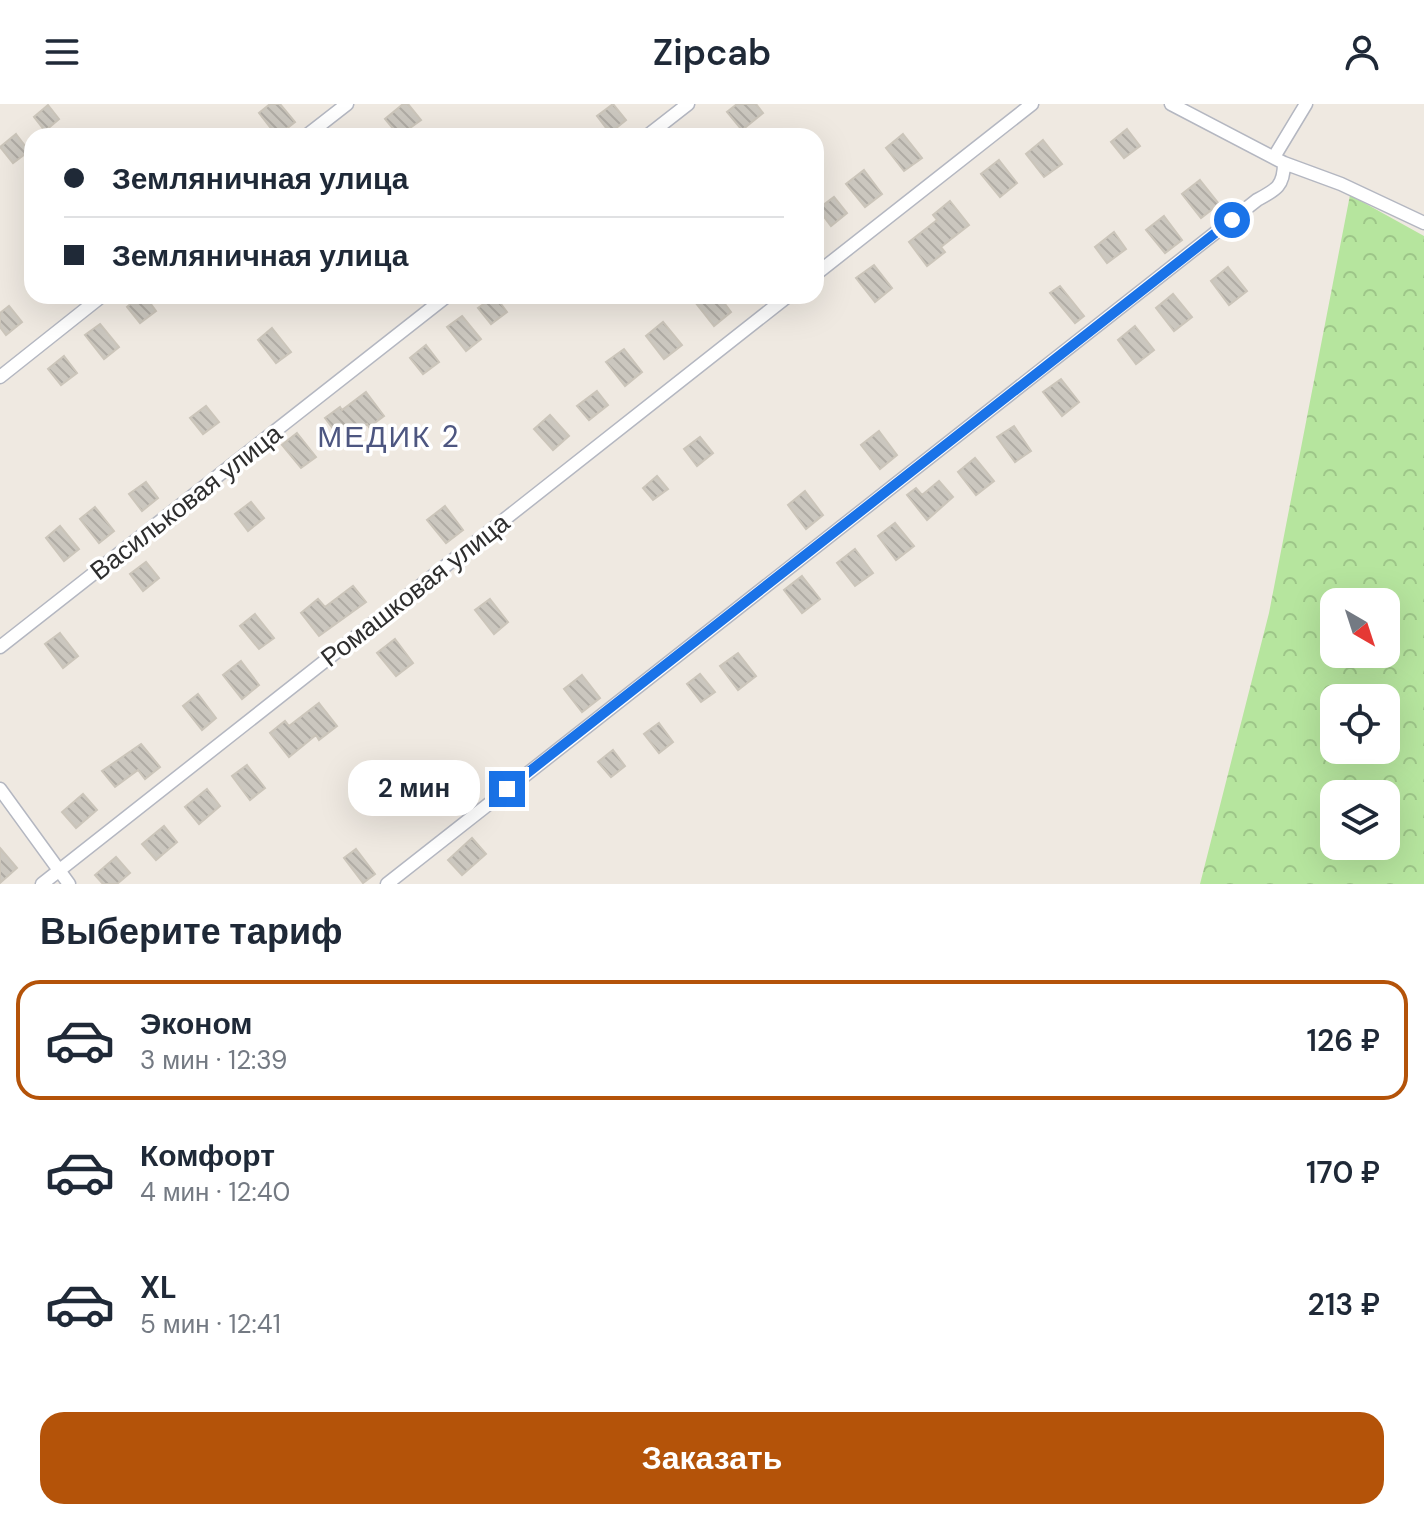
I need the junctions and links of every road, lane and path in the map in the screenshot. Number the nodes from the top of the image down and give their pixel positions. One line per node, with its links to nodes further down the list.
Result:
1 (347, 104): 6 (street)
2 (688, 104): 7 (street)
3 (1032, 104): 10 (street)
4 (1171, 104): 8 (street)
5 (1306, 104): 8 (street)
6 (316, 128)
7 (657, 128)
8 (1279, 160): 9 (street); 20 (street)
9 (1424, 223)
10 (824, 268)
11 (92, 304): 14 (street)
12 (437, 304): 15 (street, Васильковая улица)
13 (778, 304): 17 (street, Ромашковая улица)
14 (0, 377)
15 (0, 647)
16 (0, 789): 17 (street)
17 (59, 871): 18 (street, Ромашковая улица); 19 (street)
18 (42, 884)
19 (69, 884)
20 (387, 884)

